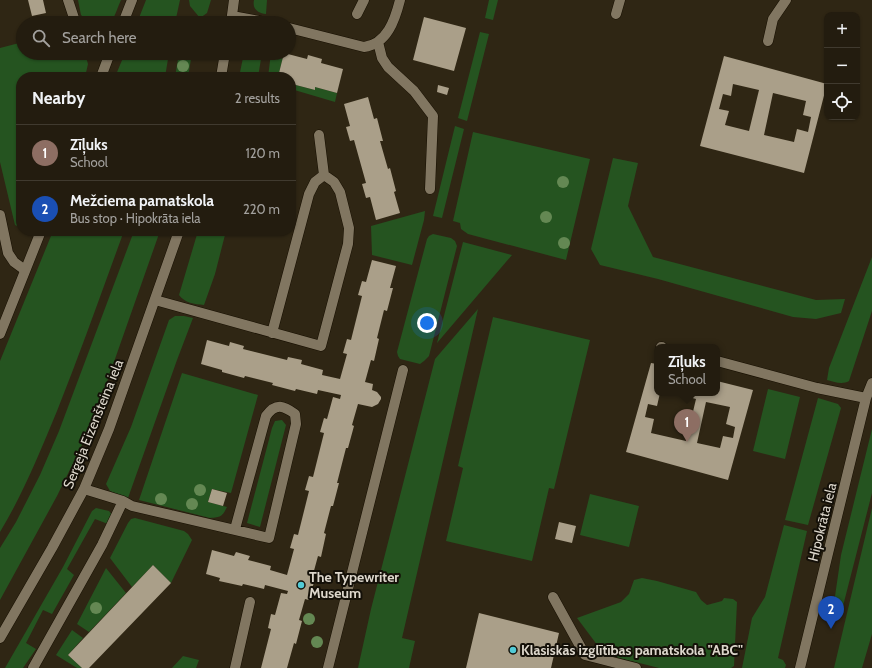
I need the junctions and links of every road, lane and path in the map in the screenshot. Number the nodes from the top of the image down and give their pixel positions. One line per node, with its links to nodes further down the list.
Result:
1 (68, 0): 10 (street)
2 (132, 0): 11 (street)
3 (234, 0): 12 (street)
4 (364, 0): 8 (street)
5 (400, 0): 15 (street)
6 (620, 0): 9 (street)
7 (786, 0): 14 (street)
8 (357, 14)
9 (616, 14)
10 (73, 16)
11 (126, 16)
12 (232, 16)
13 (296, 30): 15 (street)
14 (768, 41)
15 (378, 42): 22 (street)
16 (107, 60): 18 (street)
17 (224, 60): 19 (street)
18 (103, 72)
19 (222, 72)
20 (319, 135): 21 (street)
21 (324, 175): 28 (street); 28 (street)
22 (430, 189)
23 (0, 215): 26 (street)
24 (38, 236): 26 (street)
25 (177, 236): 27 (street, Sergeja Eizenšteina iela)
26 (25, 270): 29 (street)
27 (155, 300): 28 (street); 34 (street, Sergeja Eizenšteina iela)
28 (272, 332)
29 (0, 334)
30 (720, 362): 33 (street)
31 (403, 370): 42 (street)
32 (872, 383): 33 (street, Hipokrāta iela)
33 (866, 398): 44 (street, Hipokrāta iela)
34 (84, 488): 35 (street); 39 (street, Sergeja Eizenšteina iela)
35 (123, 501): 36 (street); 40 (street)
36 (235, 529): 36 (street)
37 (553, 597): 43 (street)
38 (250, 602): 41 (street)
39 (0, 638)
40 (33, 668)
41 (235, 668)
42 (328, 668)
43 (636, 668)
44 (800, 668)

